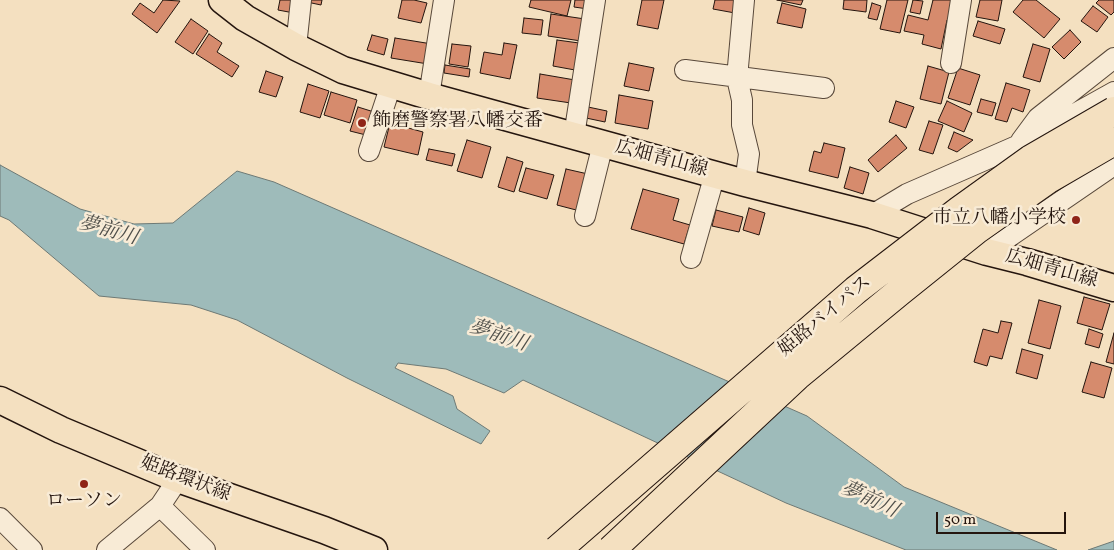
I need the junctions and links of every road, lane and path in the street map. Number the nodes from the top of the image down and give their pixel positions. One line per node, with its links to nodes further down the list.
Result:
1 (222, 0): 7 (main road, 広畑青山線)
2 (301, 0): 7 (street)
3 (444, 0): 15 (street)
4 (595, 0): 17 (street)
5 (744, 0): 11 (street)
6 (961, 0): 9 (street)
7 (296, 47): 12 (main road, 広畑青山線)
8 (1114, 58): 20 (street)
9 (951, 63)
10 (685, 70): 11 (street)
11 (737, 78): 13 (street); 24 (street)
12 (391, 85): 15 (main road, 広畑青山線); 21 (street)
13 (824, 88)
14 (1114, 92): 20 (street)
15 (428, 96): 17 (main road, 広畑青山線)
16 (1114, 111): 38 (highway, 姫路バイパス, bridge)
17 (574, 136): 19 (main road, 広畑青山線)
18 (1114, 141): 39 (highway, 姫路バイパス, bridge)
19 (603, 144): 23 (main road, 広畑青山線); 26 (street)
20 (1019, 145): 25 (street)
21 (369, 151)
22 (1114, 165): 27 (street)
23 (715, 174): 24 (main road, 広畑青山線); 28 (street)
24 (745, 183): 25 (main road, 広畑青山線)
25 (872, 215): 27 (main road, 広畑青山線)
26 (584, 216)
27 (987, 252): 29 (main road, 広畑青山線)
28 (691, 258)
29 (1114, 288)
30 (0, 400): 31 (main road, 姫路環状線)
31 (178, 479): 32 (street); 37 (main road, 姫路環状線)
32 (160, 506): 35 (street); 36 (street)
33 (0, 518): 34 (street)
34 (32, 550)
35 (107, 550)
36 (205, 550)
37 (374, 550)
38 (557, 550)
39 (611, 550)

